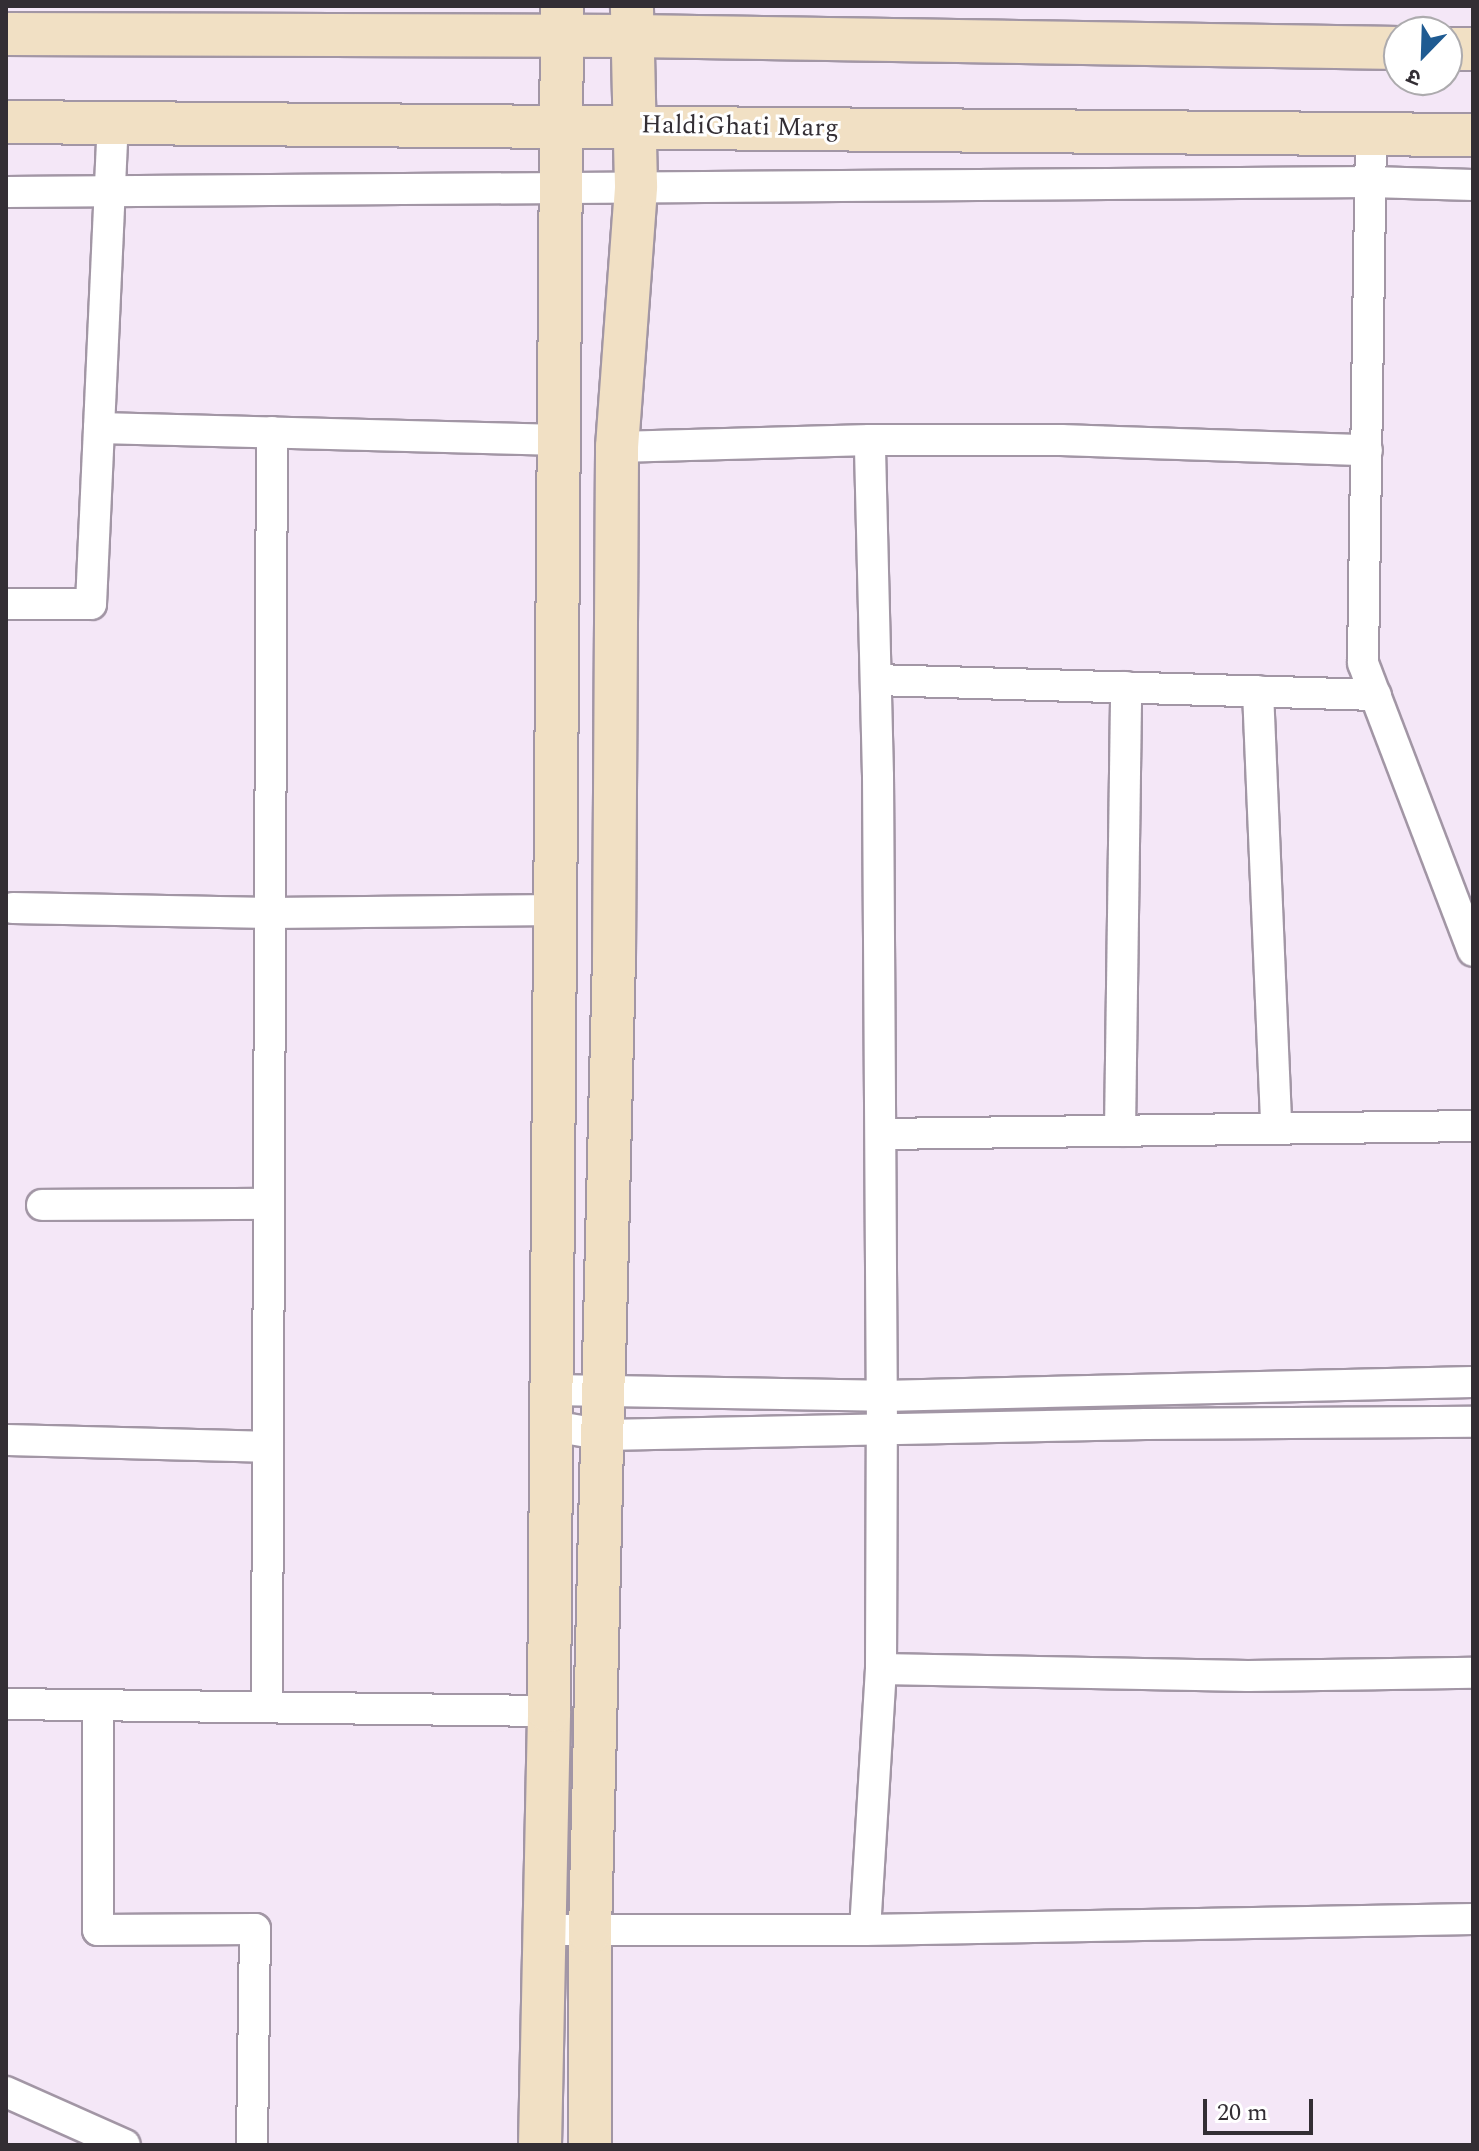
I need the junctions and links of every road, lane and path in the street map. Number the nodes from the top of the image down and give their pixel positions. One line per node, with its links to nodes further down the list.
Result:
1 (562, 21): 2 (street); 3 (street); 7 (street)
2 (632, 21): 4 (street); 8 (street)
3 (6, 34)
4 (1383, 47)
5 (6, 122): 6 (street, HaldiGhati Marg)
6 (113, 123): 7 (street, HaldiGhati Marg); 16 (street)
7 (564, 125): 8 (street, HaldiGhati Marg); 14 (street)
8 (636, 126): 9 (street, HaldiGhati Marg); 13 (street)
9 (1371, 134): 10 (street, HaldiGhati Marg); 11 (street)
10 (1473, 135)
11 (1371, 182): 12 (street); 13 (street); 22 (street)
12 (1473, 185)
13 (636, 186): 14 (street); 21 (street)
14 (563, 187): 16 (street); 19 (street)
15 (6, 192): 16 (street)
16 (109, 193): 17 (street)
17 (99, 428): 18 (street); 23 (street)
18 (272, 432): 19 (street); 30 (street)
19 (561, 440): 29 (street)
20 (870, 440): 21 (street); 22 (street); 24 (street)
21 (617, 447): 39 (street)
22 (1367, 450): 27 (street)
23 (6, 604)
24 (876, 680): 25 (street); 35 (street)
25 (1126, 687): 26 (street); 34 (street)
26 (1258, 691): 27 (street); 33 (street)
27 (1376, 695): 31 (street)
28 (13, 908): 30 (street)
29 (557, 910): 30 (street); 41 (street)
30 (270, 913): 36 (street)
31 (1473, 951)
32 (1473, 1126): 33 (street)
33 (1276, 1129): 34 (street)
34 (1120, 1131): 35 (street)
35 (881, 1134): 40 (street)
36 (269, 1204): 37 (street); 46 (street)
37 (42, 1205)
38 (1473, 1382): 40 (street)
39 (602, 1390): 40 (street); 41 (street); 44 (street)
40 (882, 1396): 43 (street)
41 (552, 1408): 44 (street); 52 (street)
42 (1473, 1422): 43 (street)
43 (882, 1430): 44 (street); 47 (street)
44 (605, 1435): 56 (street)
45 (6, 1440): 46 (street)
46 (268, 1447): 51 (street)
47 (881, 1669): 48 (street); 55 (street)
48 (1473, 1673)
49 (6, 1704): 50 (street)
50 (98, 1705): 51 (street); 59 (street)
51 (267, 1707): 52 (street)
52 (549, 1711): 54 (street)
53 (1473, 1919): 55 (street)
54 (545, 1930): 56 (street); 60 (street)
55 (865, 1930): 56 (street)
56 (590, 1932): 61 (street)
57 (6, 2092): 58 (street)
58 (125, 2145)
59 (252, 2145)
60 (540, 2145)
61 (590, 2145)

